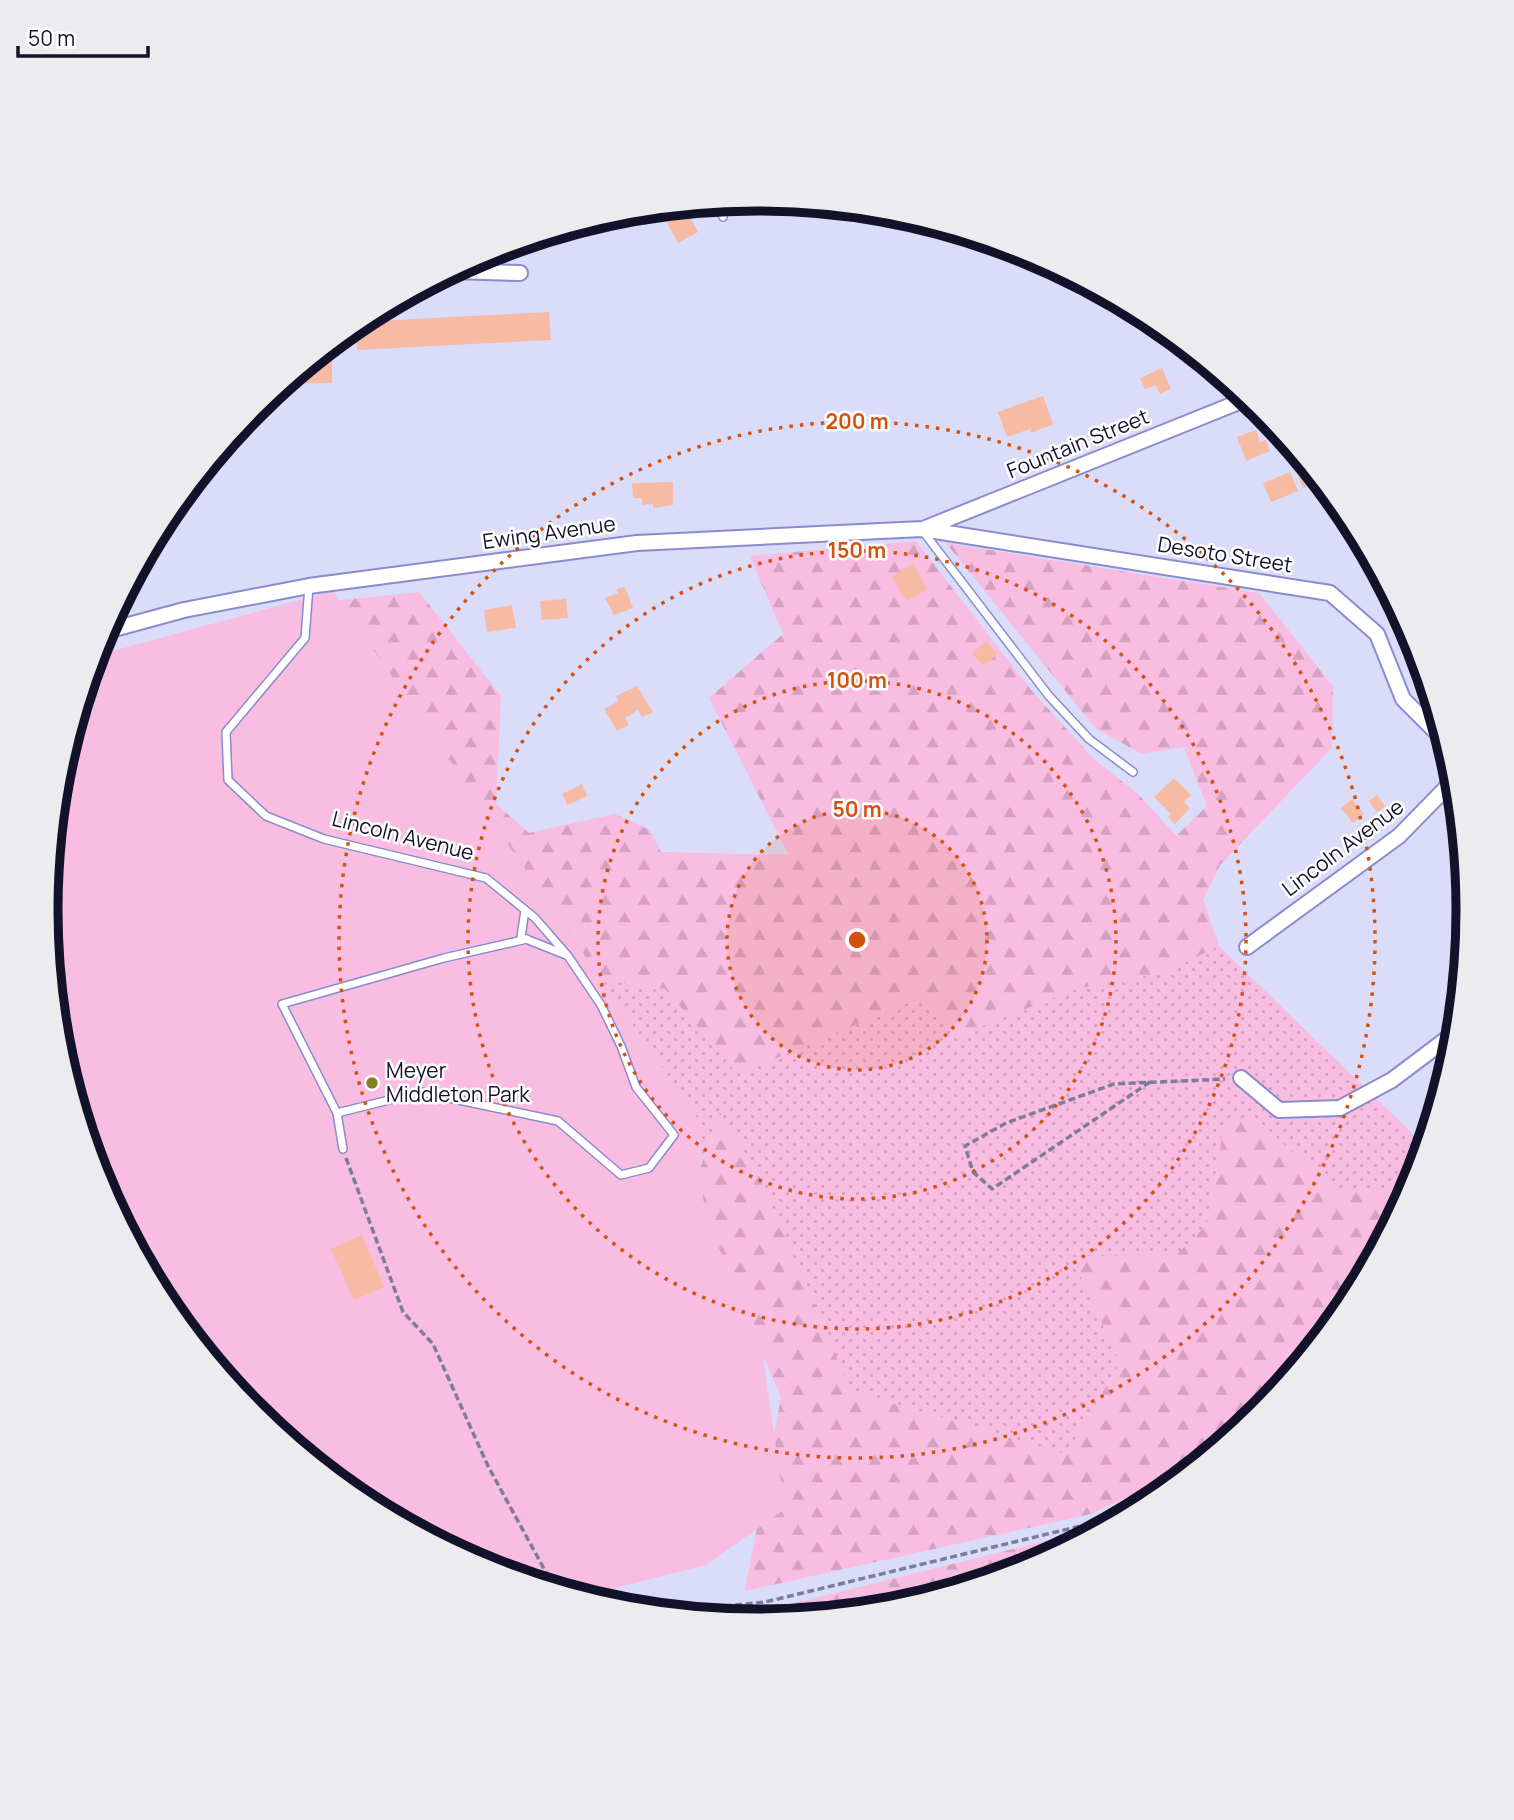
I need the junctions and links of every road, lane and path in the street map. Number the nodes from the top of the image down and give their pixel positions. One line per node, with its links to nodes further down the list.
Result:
1 (720, 212): 2 (lane)
2 (723, 217)
3 (473, 272): 4 (street)
4 (520, 273)
5 (1237, 403): 6 (street, Fountain Street)
6 (922, 529): 7 (street, Ewing Avenue); 9 (street, Desoto Street); 10 (lane)
7 (309, 586): 8 (street, Ewing Avenue); 12 (lane, Lincoln Avenue)
8 (117, 628)
9 (1431, 727)
10 (1133, 772)
11 (1445, 789): 14 (street, Lincoln Avenue)
12 (525, 910): 13 (lane); 15 (lane, Lincoln Avenue)
13 (527, 939): 15 (lane); 19 (lane)
14 (1247, 947)
15 (568, 956): 19 (lane, Lincoln Avenue)
16 (1444, 1041): 17 (street)
17 (1241, 1079): 18 (path)
18 (1150, 1082): 18 (path)
19 (337, 1113): 20 (lane)
20 (343, 1149): 22 (path)
21 (1095, 1522): 23 (path)
22 (548, 1577)
23 (707, 1608)

